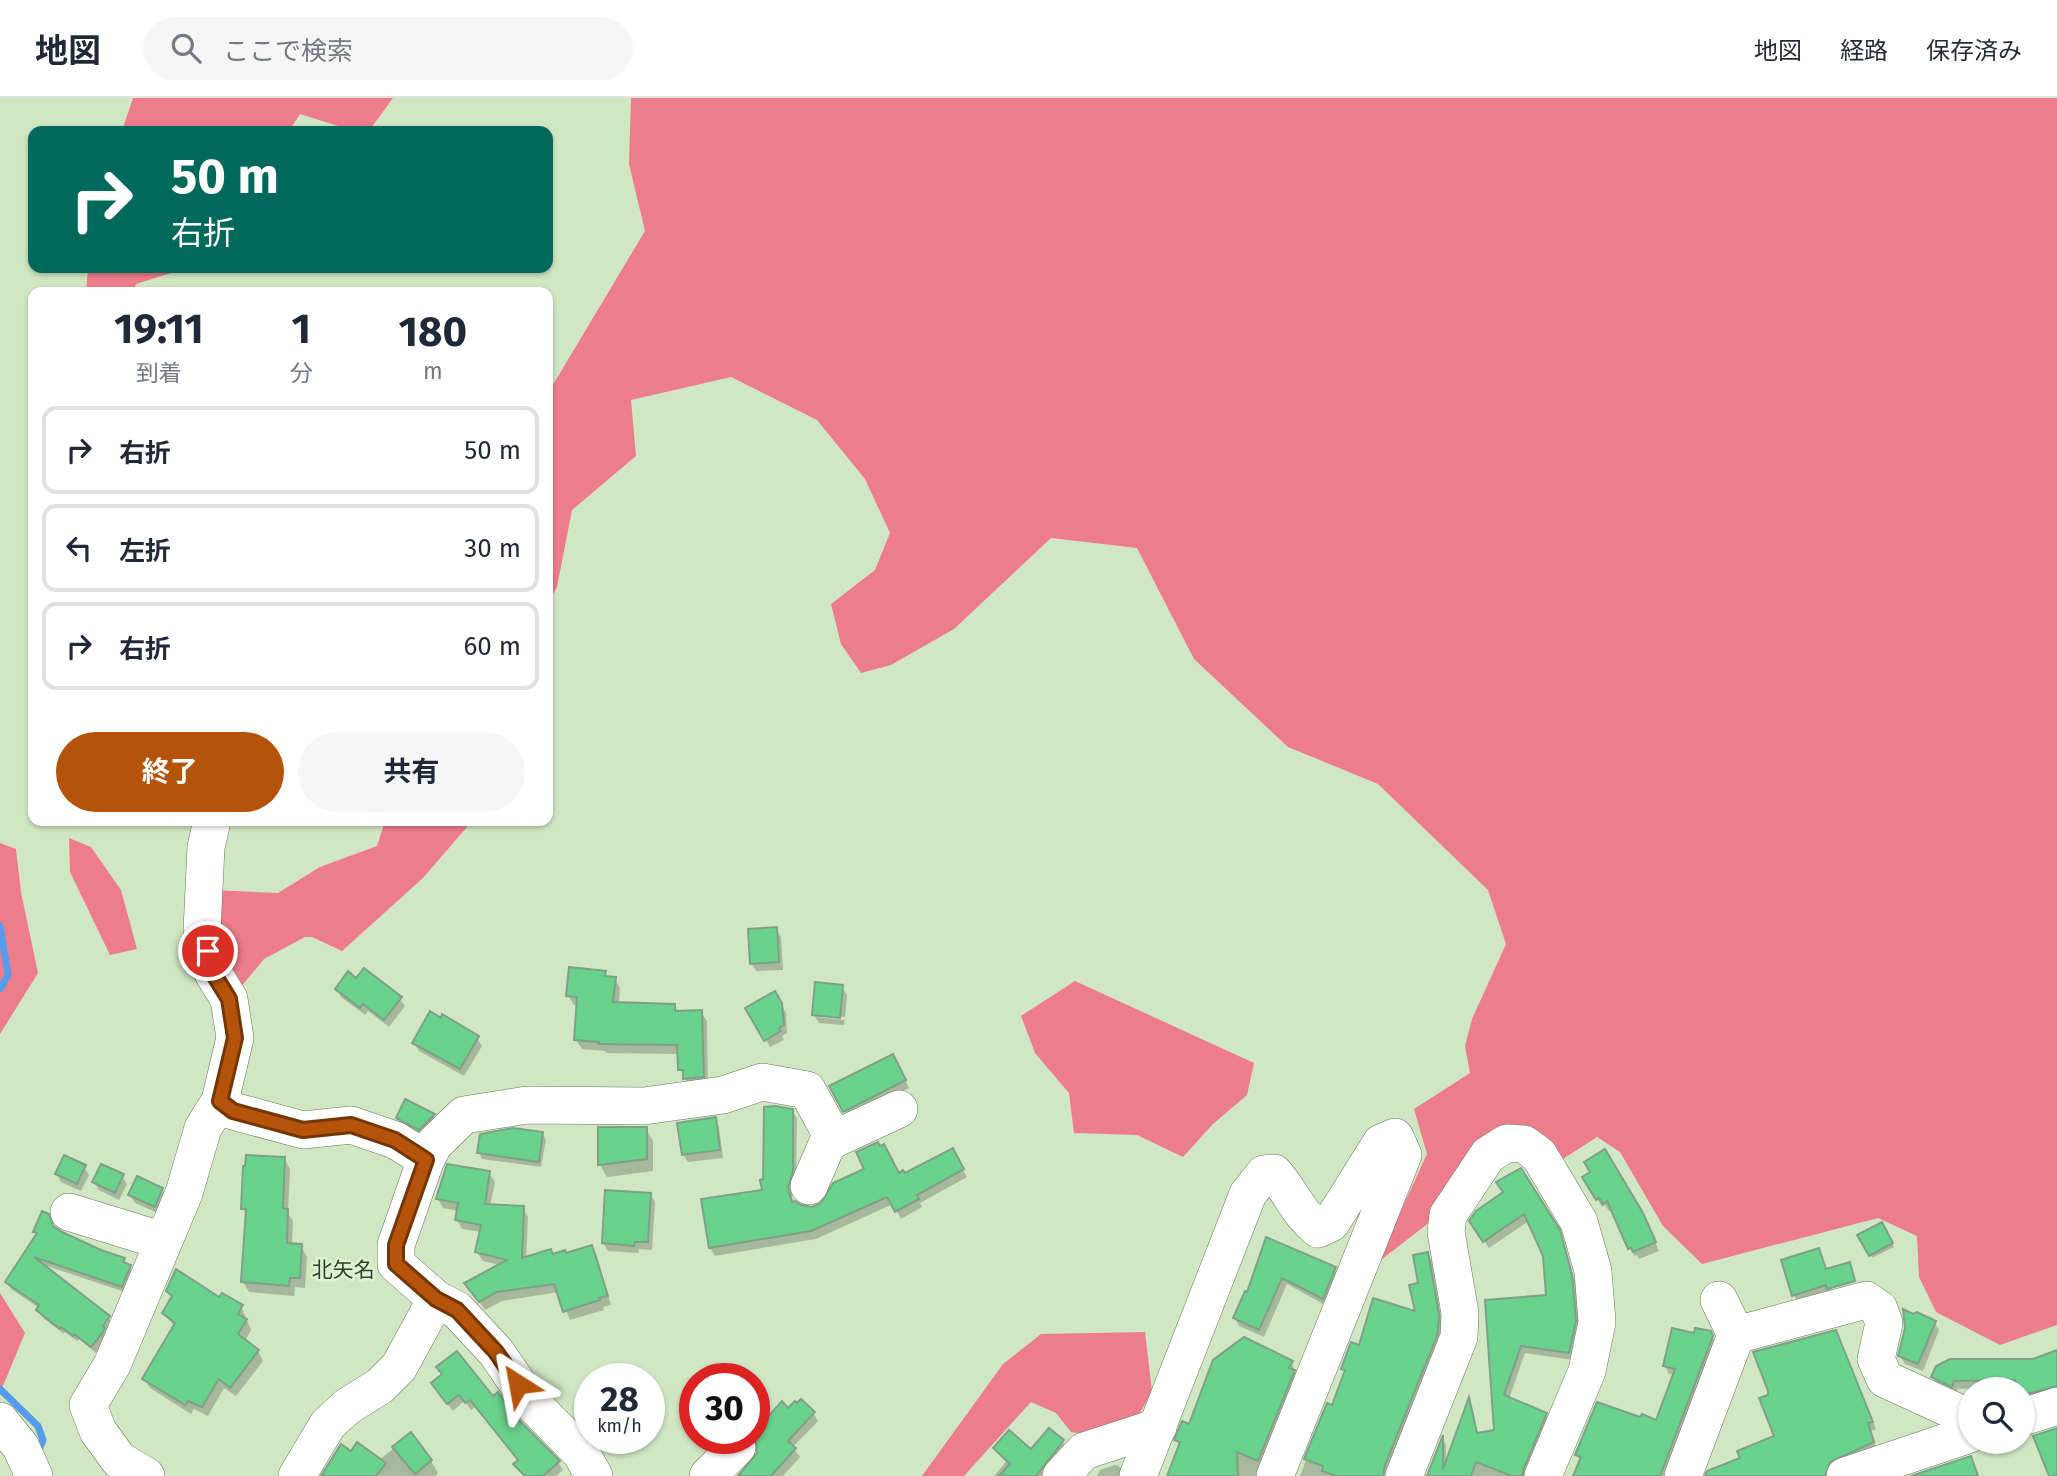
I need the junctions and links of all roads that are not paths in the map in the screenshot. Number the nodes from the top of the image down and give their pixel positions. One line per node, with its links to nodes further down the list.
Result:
1 (211, 826): 2 (street)
2 (220, 1101): 5 (street); 8 (street)
3 (899, 1110): 4 (street)
4 (834, 1139): 5 (street); 6 (street)
5 (426, 1160): 9 (street)
6 (809, 1186)
7 (69, 1212): 8 (street)
8 (163, 1241): 18 (street)
9 (436, 1299): 19 (street); 20 (street)
10 (1719, 1300): 11 (street)
11 (1736, 1335): 13 (street); 27 (street)
12 (2057, 1406): 14 (street)
13 (1958, 1412)
14 (2035, 1413)
15 (1158, 1427): 22 (street); 23 (street); 24 (street)
16 (1958, 1438): 28 (street)
17 (730, 1454): 21 (street)
18 (120, 1470)
19 (297, 1476)
20 (594, 1476)
21 (708, 1476)
22 (1061, 1476)
23 (1138, 1476)
24 (1275, 1476)
25 (1404, 1476): 26 (street)
26 (1543, 1476)
27 (1683, 1476)
28 (1845, 1476)

